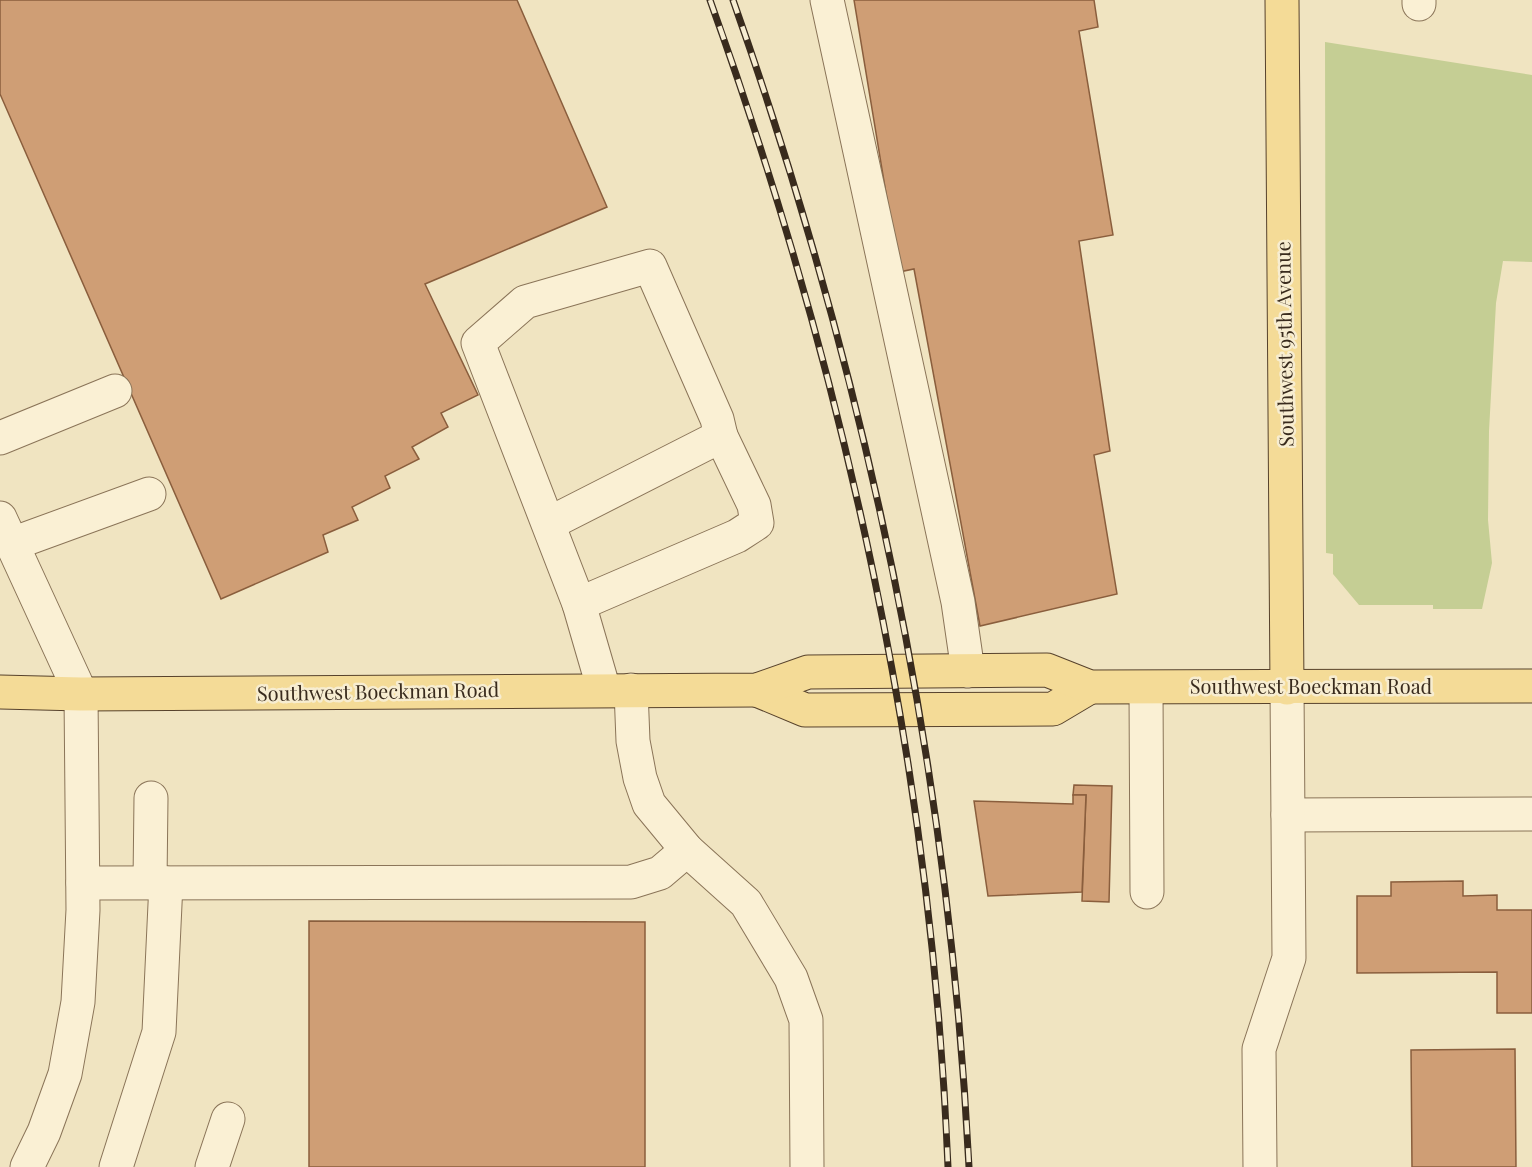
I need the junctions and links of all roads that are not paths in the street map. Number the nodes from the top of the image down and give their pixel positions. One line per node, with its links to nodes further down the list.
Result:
1 (826, 0): 10 (lane)
2 (1282, 0): 14 (main road, Southwest 95th Avenue)
3 (115, 391): 5 (lane)
4 (721, 436): 7 (lane); 7 (lane); 9 (lane)
5 (0, 438)
6 (149, 494): 8 (lane)
7 (548, 524): 9 (lane)
8 (6, 531): 18 (lane)
9 (579, 604): 15 (lane)
10 (968, 671): 12 (main road, Southwest Boeckman Road); 16 (main road, Southwest Boeckman Road)
11 (1532, 686): 14 (main road, Southwest Boeckman Road)
12 (1090, 687): 13 (main road, Southwest Boeckman Road); 16 (main road, Southwest Boeckman Road)
13 (1146, 688): 14 (main road, Southwest Boeckman Road); 25 (lane)
14 (1287, 688): 21 (lane)
15 (618, 690): 16 (main road, Southwest Boeckman Road); 18 (main road, Southwest Boeckman Road); 22 (lane)
16 (757, 690)
17 (0, 692): 18 (main road, Southwest Boeckman Road)
18 (81, 694): 23 (lane)
19 (151, 798): 24 (lane)
20 (1532, 814): 21 (lane)
21 (1288, 815): 31 (lane)
22 (687, 850): 24 (lane); 30 (lane)
23 (83, 883): 24 (lane); 27 (lane)
24 (158, 883): 28 (lane)
25 (1147, 892)
26 (228, 1119): 29 (lane)
27 (27, 1167)
28 (116, 1167)
29 (212, 1167)
30 (807, 1167)
31 (1260, 1167)

